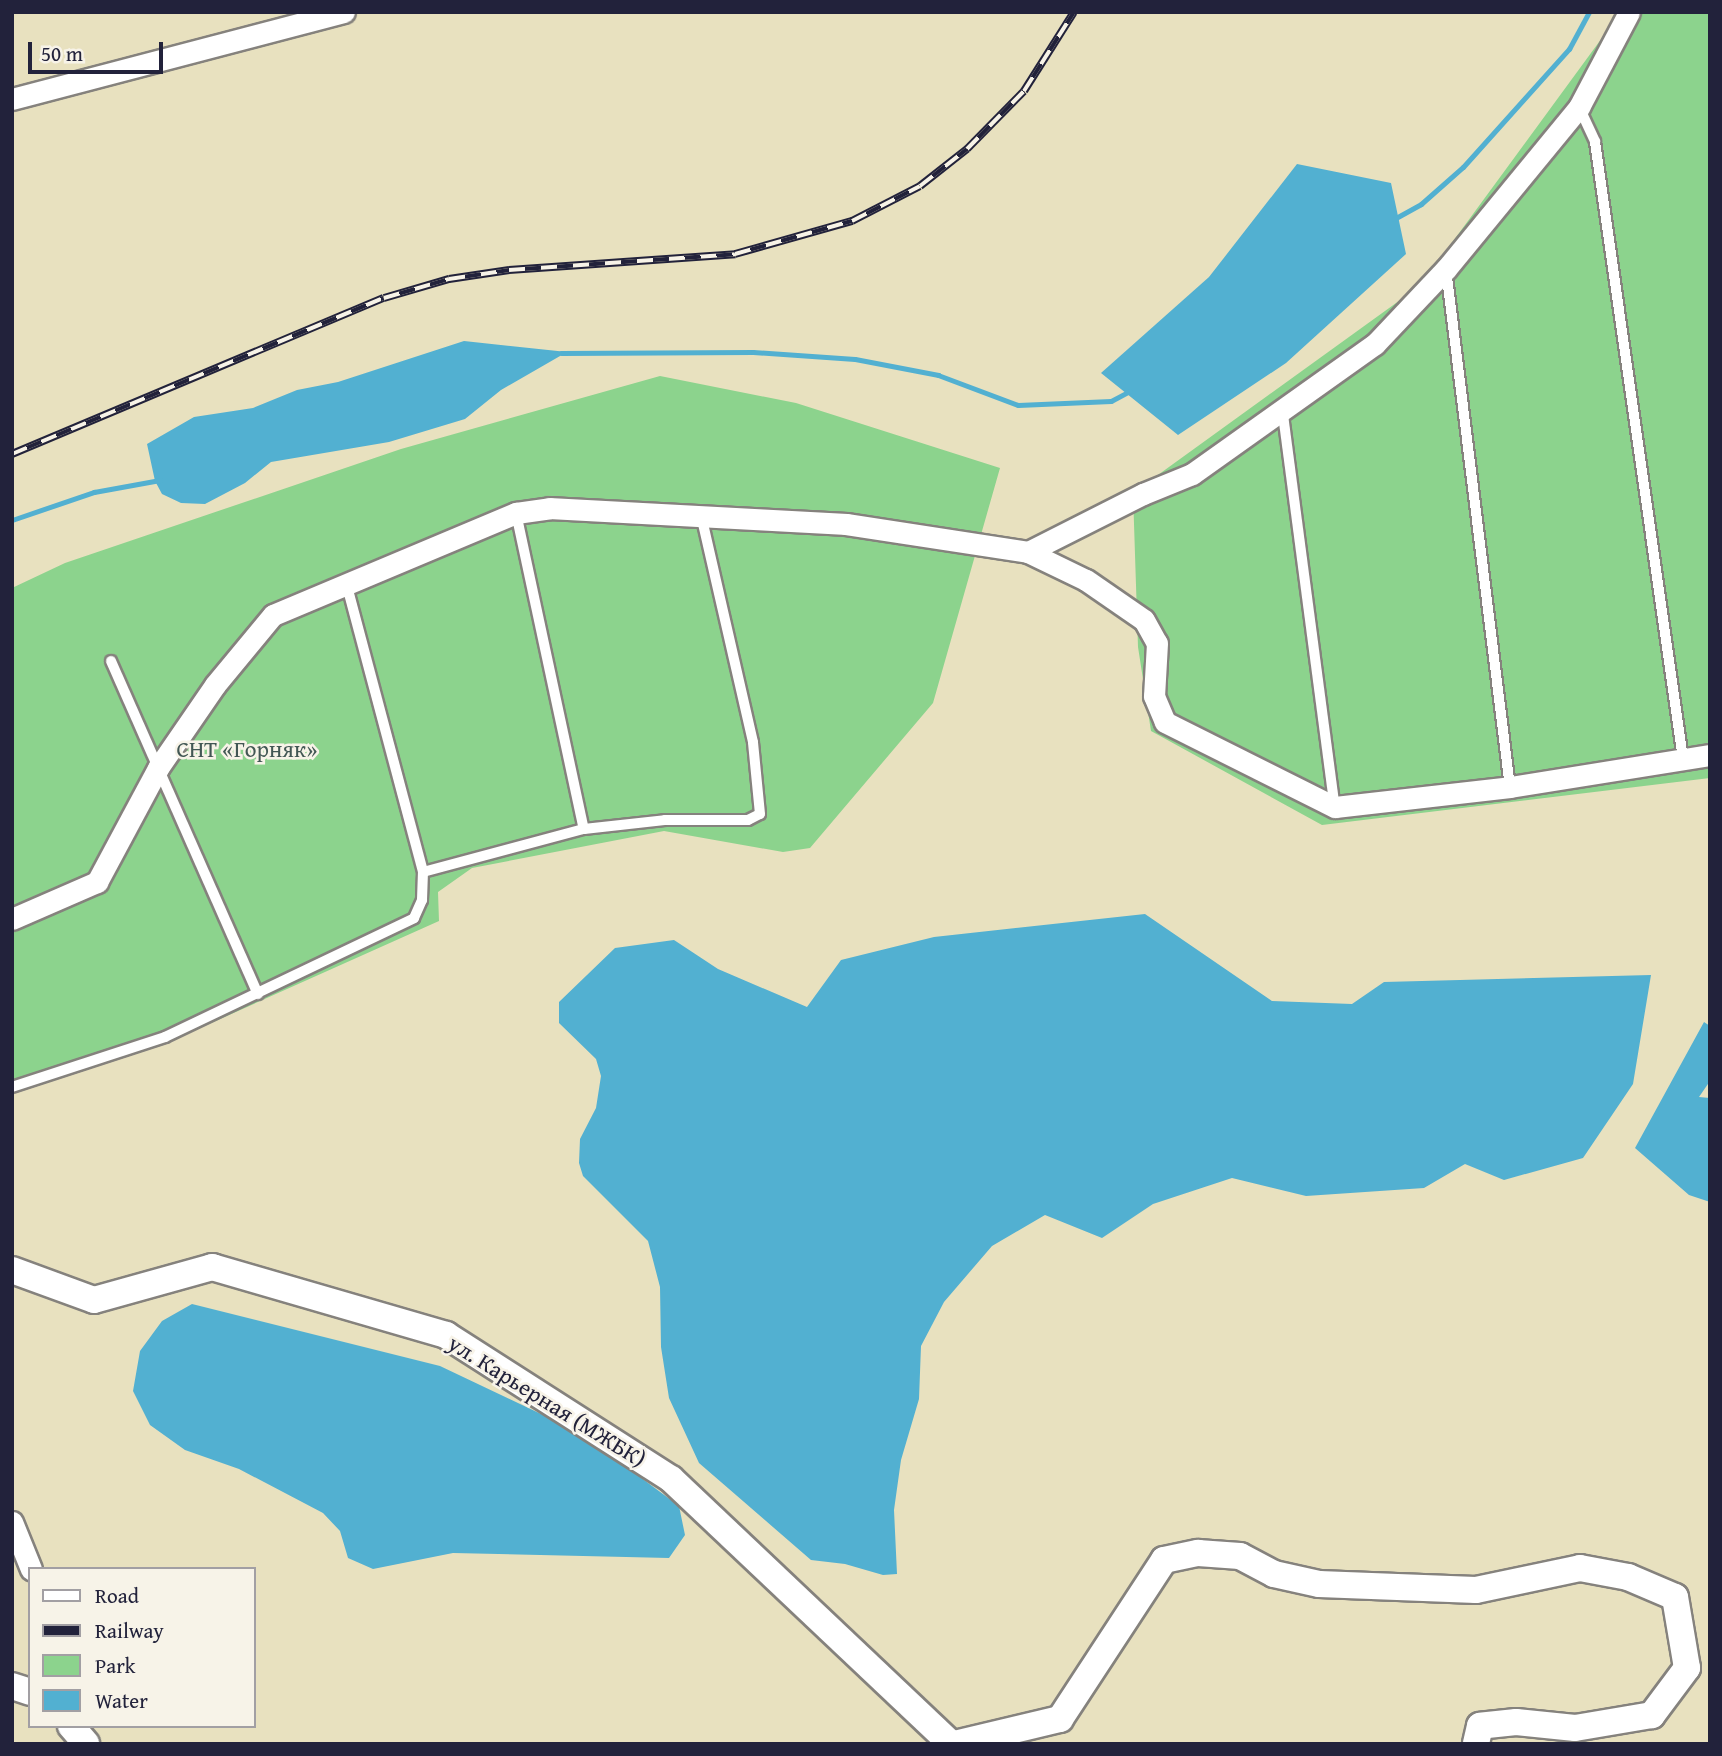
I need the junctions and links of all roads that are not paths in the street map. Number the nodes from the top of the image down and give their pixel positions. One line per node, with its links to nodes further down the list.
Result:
1 (344, 12): 3 (street)
2 (1629, 12): 4 (street)
3 (12, 99)
4 (1579, 107): 5 (street); 13 (lane)
5 (1446, 270): 6 (street); 15 (lane)
6 (1282, 407): 9 (street); 16 (lane)
7 (516, 513): 8 (street); 10 (street); 17 (lane)
8 (701, 515): 9 (street); 17 (lane)
9 (1028, 552): 16 (street)
10 (347, 586): 14 (street); 18 (lane)
11 (111, 661): 14 (lane)
12 (1710, 755): 13 (street)
13 (1683, 759): 15 (street)
14 (158, 768): 19 (street); 20 (lane)
15 (1510, 787): 16 (street)
16 (1335, 807)
17 (584, 829): 18 (lane)
18 (423, 872): 20 (lane)
19 (12, 919)
20 (258, 994): 21 (lane)
21 (12, 1087)
22 (12, 1270): 27 (street, ул. Карьерная (МЖБК))
23 (12, 1522): 24 (street)
24 (30, 1567)
25 (73, 1728): 26 (street)
26 (86, 1743)
27 (953, 1744): 28 (street, ул. Карьерная (МЖБК))
28 (1476, 1744)

